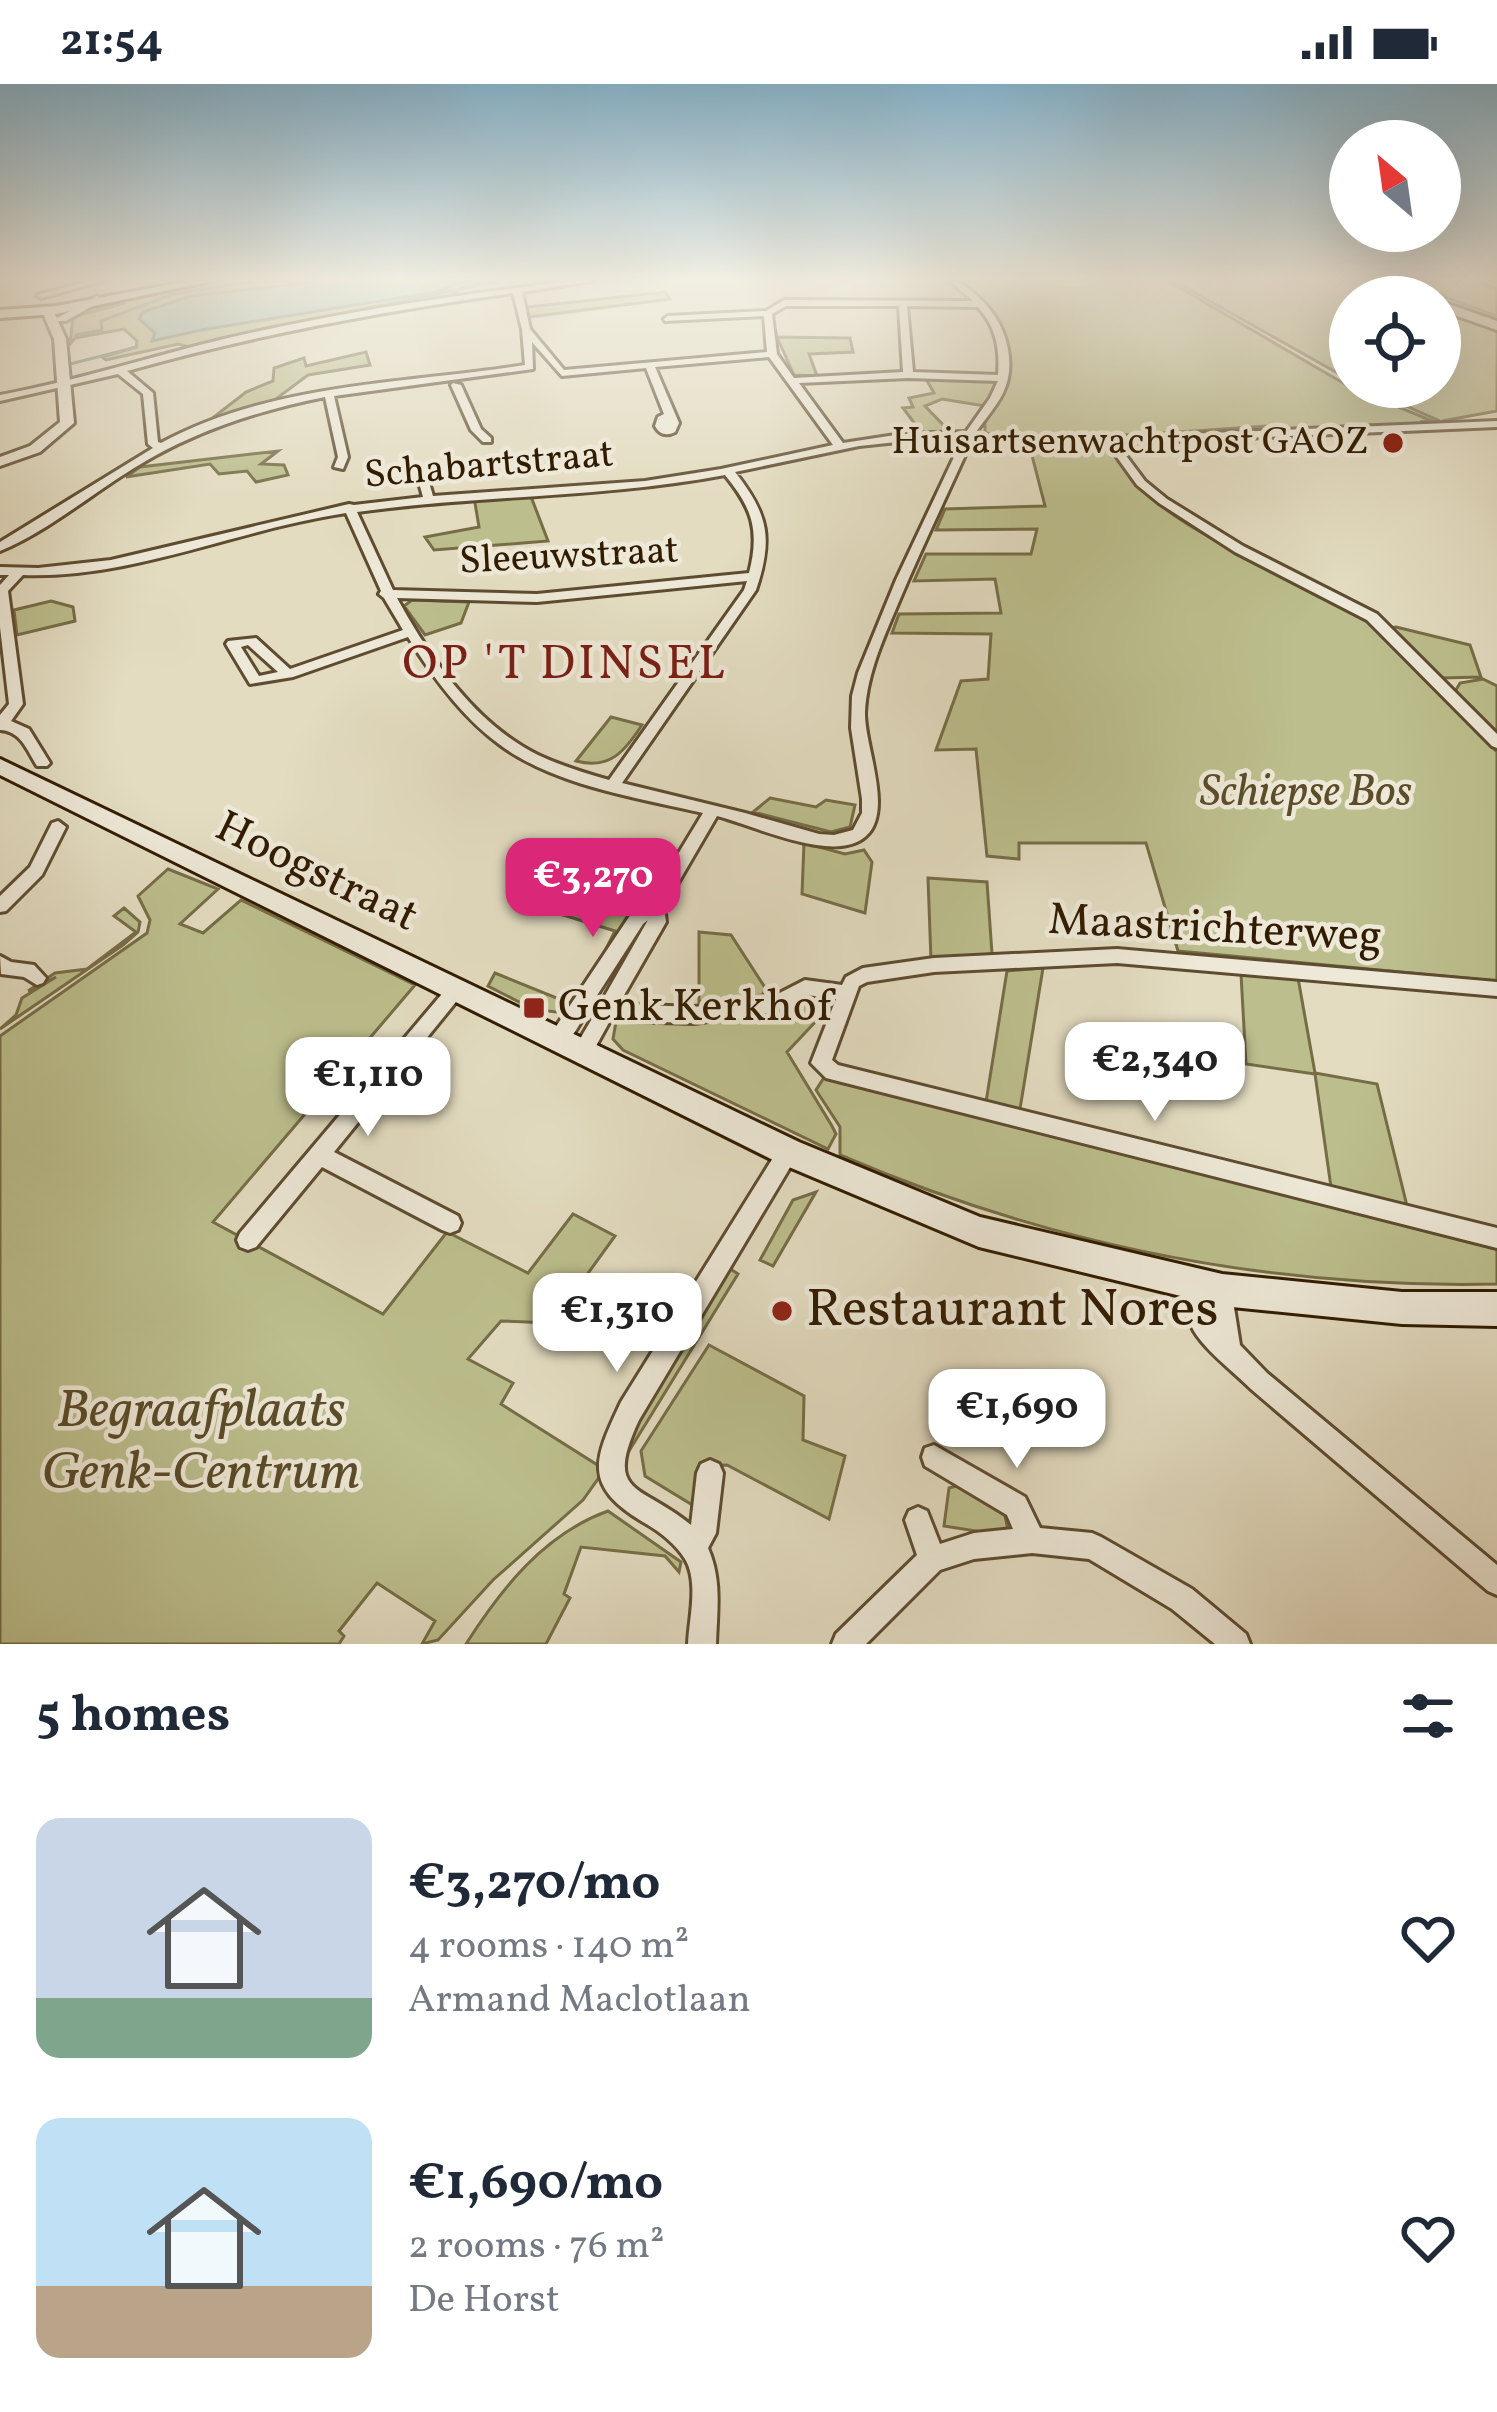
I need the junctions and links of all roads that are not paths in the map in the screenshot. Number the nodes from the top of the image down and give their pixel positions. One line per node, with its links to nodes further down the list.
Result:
1 (62, 354): 16 (street)
2 (185, 354): 9 (street)
3 (529, 354): 14 (street)
4 (546, 354): 10 (street)
5 (772, 354): 8 (street); 13 (street)
6 (907, 354): 11 (street)
7 (1003, 354): 12 (street)
8 (649, 364): 10 (street); 19 (street)
9 (122, 372): 16 (street); 24 (street)
10 (562, 373): 15 (street)
11 (908, 375): 12 (street); 13 (street)
12 (1004, 378): 21 (street)
13 (790, 381): 25 (street)
14 (404, 385): 15 (street); 17 (street)
15 (456, 385): 23 (street)
16 (66, 387): 18 (street); 26 (street)
17 (329, 395): 24 (street); 27 (street)
18 (0, 398)
19 (671, 419)
20 (1497, 421): 40 (street)
21 (969, 435): 22 (street, Schabartstraat); 25 (street, Schabartstraat); 46 (street)
22 (986, 436)
23 (488, 440)
24 (162, 447): 32 (street)
25 (841, 448): 28 (street, Schabartstraat)
26 (0, 462)
27 (339, 466)
28 (726, 469): 30 (street, Schabartstraat); 35 (street)
29 (422, 472): 30 (street)
30 (428, 496): 31 (street, Schabartstraat)
31 (349, 508): 34 (street, Schabartstraat); 36 (street)
32 (0, 545)
33 (0, 571): 34 (street, Schabartstraat)
34 (19, 572): 41 (street)
35 (755, 576): 36 (street, Sleeuwstraat); 45 (street)
36 (386, 594): 37 (street)
37 (410, 632): 38 (street); 45 (street)
38 (288, 674): 38 (street)
39 (1458, 682): 40 (street)
40 (1440, 685): 42 (street)
41 (2, 724): 43 (street)
42 (1497, 743)
43 (42, 763)
44 (0, 766): 52 (main road, Hoogstraat)
45 (615, 782): 46 (street)
46 (713, 810): 49 (street)
47 (58, 827): 48 (street)
48 (0, 906)
49 (655, 907): 55 (street); 56 (street)
50 (0, 963): 51 (street)
51 (37, 978)
52 (458, 988): 57 (main road, Hoogstraat); 59 (street)
53 (1497, 989): 54 (street, Maastrichterweg)
54 (844, 993): 56 (street, Maastrichterweg); 61 (street)
55 (586, 1000): 56 (street, Maastrichterweg); 57 (street)
56 (609, 1009): 57 (street)
57 (572, 1043): 58 (main road, Hoogstraat)
58 (788, 1152): 63 (main road, Hoogstraat); 71 (street)
59 (319, 1155): 60 (street); 62 (street)
60 (450, 1222)
61 (1497, 1238)
62 (248, 1240)
63 (1186, 1283): 64 (main road, Hoogstraat); 66 (street)
64 (1222, 1290): 65 (main road, Hoogstraat); 66 (street)
65 (1497, 1309)
66 (1230, 1352): 73 (street)
67 (934, 1457): 70 (street)
68 (710, 1473): 71 (street)
69 (918, 1520): 72 (street)
70 (1032, 1540): 72 (street); 76 (street)
71 (693, 1546): 74 (street)
72 (932, 1559): 75 (street)
73 (1497, 1582)
74 (702, 1644)
75 (846, 1644)
76 (1236, 1644)

